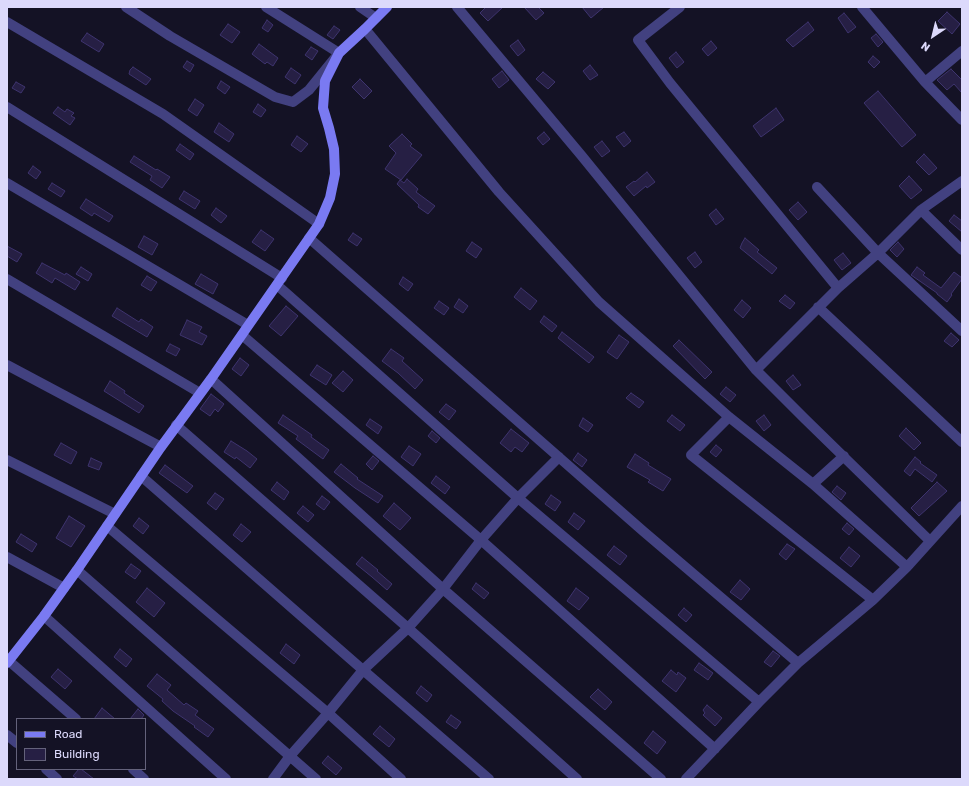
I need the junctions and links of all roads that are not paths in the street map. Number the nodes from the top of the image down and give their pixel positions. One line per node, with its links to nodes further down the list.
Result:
1 (126, 7): 12 (street)
2 (266, 7): 12 (street)
3 (360, 7): 8 (street)
4 (387, 7): 8 (street)
5 (457, 7): 32 (street)
6 (680, 7): 26 (street)
7 (862, 7): 13 (street)
8 (376, 18): 10 (street)
9 (7, 22): 20 (street)
10 (365, 29): 12 (street); 35 (street)
11 (962, 51): 13 (street)
12 (339, 53): 20 (street)
13 (925, 82): 15 (street)
14 (7, 107): 25 (street)
15 (962, 120)
16 (962, 181): 19 (street)
17 (7, 184): 28 (street)
18 (817, 187): 23 (street)
19 (921, 210): 22 (street); 23 (street)
20 (319, 224): 21 (street)
21 (309, 238): 25 (street); 40 (street)
22 (962, 250)
23 (878, 253): 26 (street); 29 (street)
24 (7, 279): 34 (street)
25 (280, 282): 28 (street); 44 (street)
26 (838, 288): 27 (street)
27 (818, 307): 32 (street); 37 (street)
28 (248, 325): 30 (street)
29 (962, 331)
30 (242, 335): 33 (street); 48 (street)
31 (7, 365): 38 (street)
32 (756, 370): 39 (street)
33 (211, 378): 34 (street); 54 (street)
34 (200, 393): 36 (street)
35 (729, 417): 43 (street); 55 (street)
36 (176, 425): 38 (street); 57 (street)
37 (962, 442)
38 (160, 447): 42 (street)
39 (844, 456): 43 (street); 49 (street)
40 (559, 457): 44 (street); 59 (street)
41 (7, 460): 46 (street)
42 (141, 476): 46 (street); 60 (street)
43 (813, 484): 51 (street)
44 (518, 498): 48 (street); 61 (street)
45 (962, 506): 49 (street)
46 (115, 514): 47 (street)
47 (107, 526): 52 (street); 62 (street)
48 (481, 540): 54 (street); 66 (street)
49 (930, 541): 51 (street)
50 (7, 557): 53 (street)
51 (907, 567): 55 (street)
52 (77, 570): 53 (street); 67 (street)
53 (64, 588): 56 (street)
54 (442, 588): 57 (street); 78 (street)
55 (873, 600): 59 (street)
56 (44, 616): 58 (street); 72 (street)
57 (408, 628): 60 (street); 77 (street)
58 (8, 662): 63 (street)
59 (798, 663): 61 (street)
60 (363, 670): 62 (street); 76 (street)
61 (759, 702): 66 (street)
62 (328, 713): 67 (street); 75 (street)
63 (75, 718)
64 (7, 735): 65 (street)
65 (16, 742)
66 (715, 749): 79 (street)
67 (290, 756): 73 (street); 74 (street)
68 (47, 770): 70 (street)
69 (134, 770): 71 (street)
70 (58, 779)
71 (144, 779)
72 (226, 779)
73 (272, 779)
74 (316, 779)
75 (401, 779)
76 (489, 779)
77 (577, 779)
78 (661, 779)
79 (686, 779)

